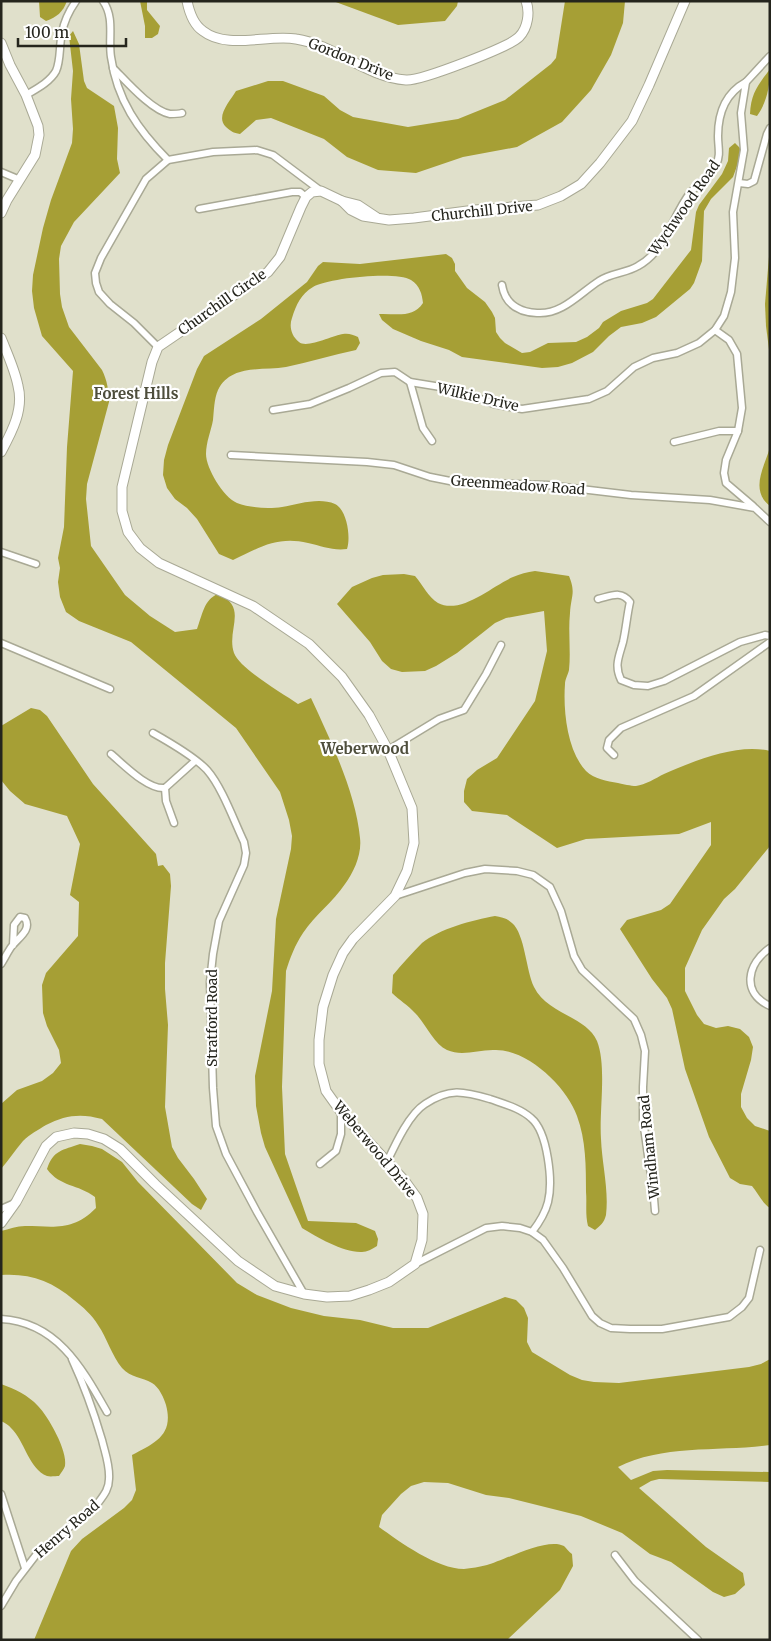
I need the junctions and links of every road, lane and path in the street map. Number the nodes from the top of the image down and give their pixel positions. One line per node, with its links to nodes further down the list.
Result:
1 (76, 1): 10 (street)
2 (103, 1): 8 (street)
3 (187, 1): 4 (street, Gordon Drive)
4 (526, 1)
5 (685, 1): 17 (street, Churchill Drive)
6 (1, 43): 10 (street)
7 (770, 56): 9 (street)
8 (113, 68): 11 (street); 13 (street)
9 (746, 82): 16 (street, Wilkie Drive); 21 (street, Wychwood Road)
10 (26, 95): 15 (street)
11 (182, 113)
12 (770, 128): 16 (street)
13 (168, 160): 17 (street); 24 (street)
14 (1, 172): 15 (street)
15 (20, 180): 20 (street)
16 (739, 183): 22 (street, Wilkie Drive)
17 (321, 191): 18 (street)
18 (306, 197): 19 (street); 24 (street, Churchill Circle)
19 (199, 208)
20 (1, 213)
21 (502, 285)
22 (715, 330): 25 (street, Wilkie Drive); 27 (street)
23 (1, 338): 30 (street)
24 (158, 347): 43 (street, Weberwood Drive)
25 (410, 382): 26 (street, Wilkie Drive); 28 (street)
26 (272, 410)
27 (738, 431): 29 (street); 32 (street)
28 (432, 441)
29 (674, 442)
30 (1, 452)
31 (231, 455): 32 (street, Greenmeadow Road)
32 (755, 508): 33 (street)
33 (770, 522)
34 (1, 552): 35 (street)
35 (36, 564)
36 (598, 599): 37 (street)
37 (770, 636)
38 (770, 642): 45 (street)
39 (1, 643): 41 (street)
40 (501, 646): 43 (street)
41 (110, 690)
42 (153, 733): 46 (street, Stratford Road)
43 (388, 750): 49 (street, Weberwood Drive)
44 (111, 754): 47 (street)
45 (614, 755)
46 (195, 761): 47 (street); 64 (street, Stratford Road)
47 (165, 788): 48 (street)
48 (174, 823)
49 (395, 896): 54 (street, Weberwood Drive); 59 (street, Windham Road)
50 (13, 945): 52 (street)
51 (770, 948): 53 (street)
52 (1, 964)
53 (770, 1006)
54 (341, 1112): 55 (street, Weberwood Drive); 56 (street)
55 (387, 1162): 61 (street); 63 (street, Weberwood Drive)
56 (320, 1164)
57 (16, 1202): 58 (street); 60 (street); 64 (street)
58 (1, 1209)
59 (655, 1211)
60 (1, 1223)
61 (532, 1232): 62 (street); 63 (street)
62 (760, 1250)
63 (414, 1264): 64 (street)
64 (304, 1294)
65 (1, 1319): 66 (street)
66 (72, 1359): 67 (street); 70 (street, Henry Road)
67 (107, 1412)
68 (1, 1494): 70 (street)
69 (615, 1554): 72 (street)
70 (25, 1568): 71 (street, Henry Road)
71 (1, 1606)
72 (698, 1640)

